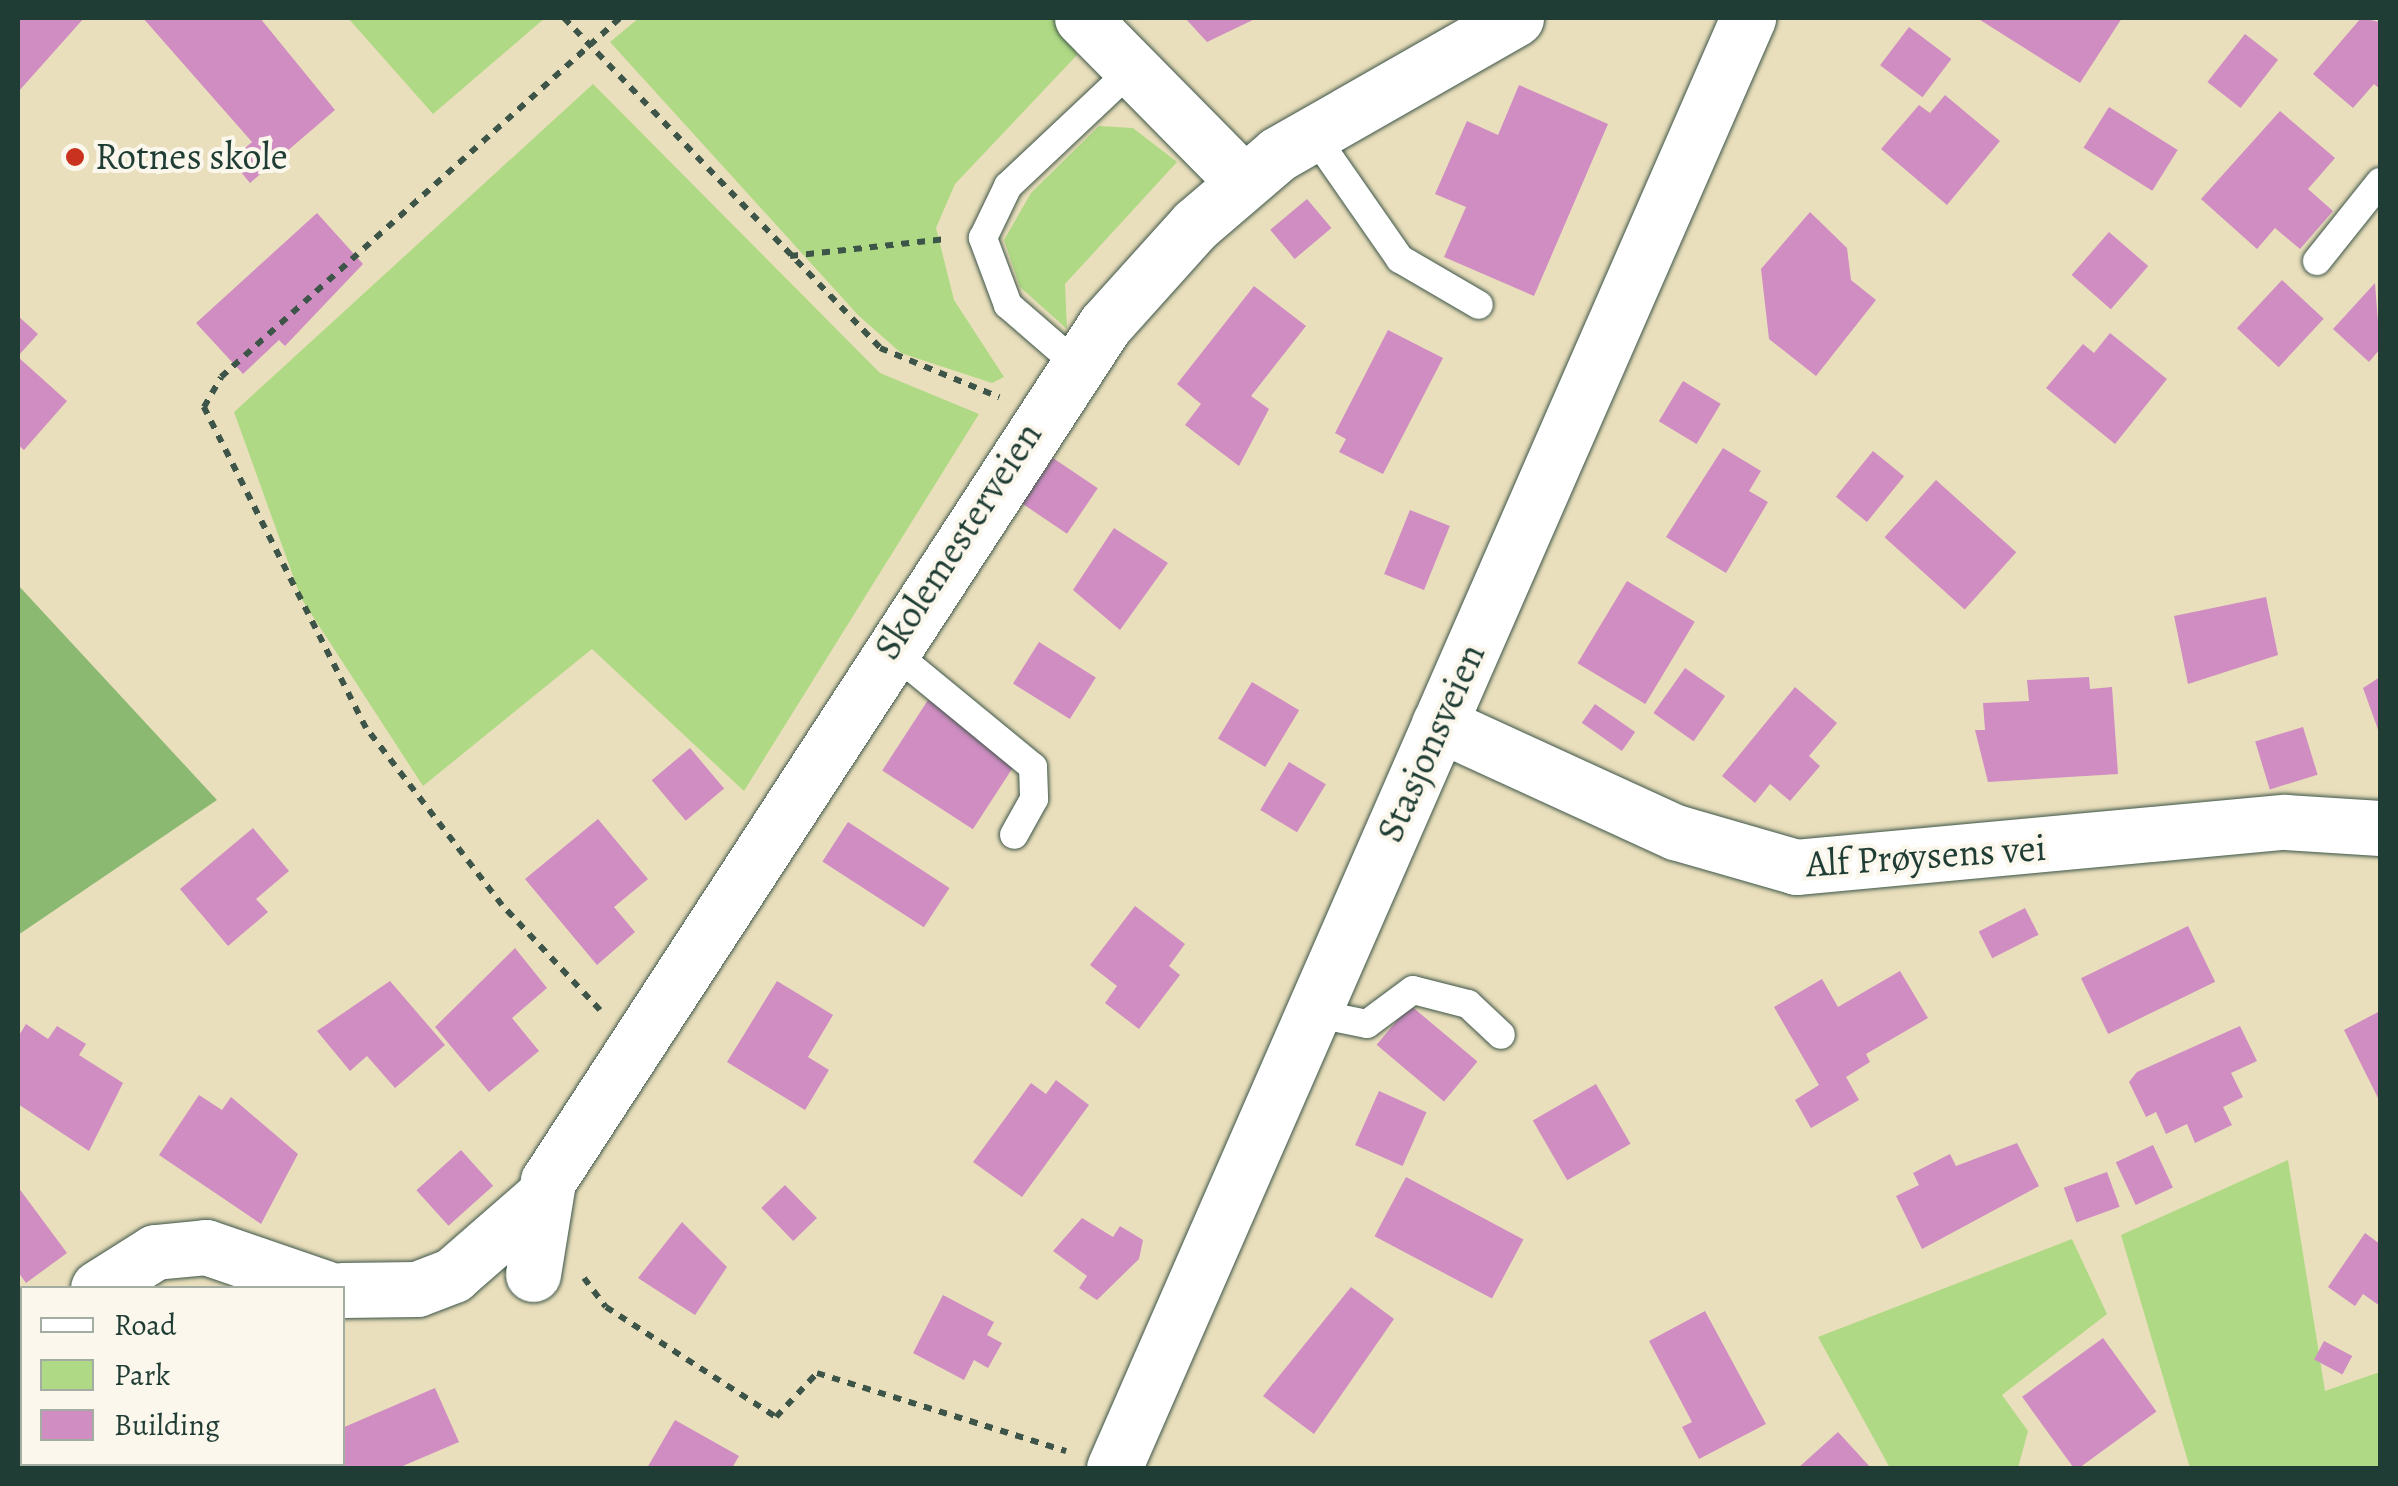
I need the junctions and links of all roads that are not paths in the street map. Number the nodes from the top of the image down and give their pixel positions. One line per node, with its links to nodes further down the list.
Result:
1 (1082, 18): 4 (street)
2 (1516, 18): 5 (street, Skolemesterveien)
3 (1748, 18): 12 (street, Stasjonsveien)
4 (1131, 70): 6 (street); 10 (lane)
5 (1311, 131): 6 (street, Skolemesterveien); 9 (lane)
6 (1243, 181): 10 (street, Skolemesterveien)
7 (2380, 182): 8 (lane)
8 (2317, 261)
9 (1479, 305)
10 (1075, 364): 11 (street, Skolemesterveien)
11 (887, 648): 14 (lane); 17 (street, Skolemesterveien)
12 (1439, 724): 13 (street, Alf Prøysens vei); 15 (street, Stasjonsveien)
13 (2380, 828)
14 (1014, 835)
15 (1313, 1013): 16 (lane); 22 (street, Stasjonsveien)
16 (1500, 1036)
17 (538, 1206): 18 (street, Skolemesterveien); 21 (street, Skolemesterveien)
18 (533, 1274)
19 (101, 1286): 20 (street)
20 (319, 1286)
21 (345, 1290)
22 (1114, 1468)

